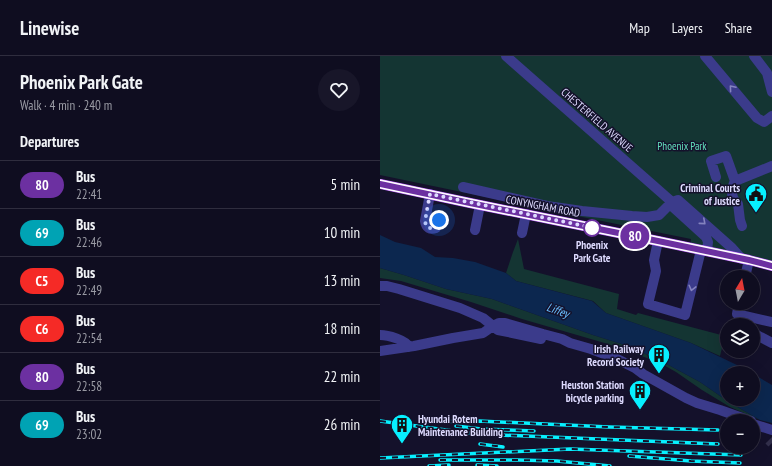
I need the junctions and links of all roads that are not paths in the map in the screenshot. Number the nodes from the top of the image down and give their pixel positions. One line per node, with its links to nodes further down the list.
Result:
1 (506, 56): 12 (street, CHESTERFIELD AVENUE)
2 (705, 56): 5 (street, one-way to 2)
3 (754, 56): 4 (street)
4 (772, 92)
5 (772, 116)
6 (772, 166): 8 (street)
7 (716, 177): 8 (street)
8 (735, 181): 16 (street)
9 (380, 184): 11 (main road, CONYNGHAM ROAD)
10 (463, 187): 12 (street)
11 (430, 194): 13 (main road, CONYNGHAM ROAD); 15 (street)
12 (672, 202): 20 (street, CHESTERFIELD AVENUE); 21 (street, CHESTERFIELD AVENUE, one-way to 21)
13 (480, 205): 14 (main road, CONYNGHAM ROAD); 17 (street)
14 (526, 214): 18 (street); 19 (main road, CONYNGHAM ROAD)
15 (439, 220)
16 (742, 226)
17 (475, 230)
18 (522, 233)
19 (658, 241): 20 (main road, CONYNGHAM ROAD); 20 (street, one-way to 19)
20 (704, 251): 21 (main road, CONYNGHAM ROAD)
21 (746, 259): 22 (main road, CONYNGHAM ROAD); 23 (street)
22 (772, 266)
23 (745, 270)
24 (380, 286): 27 (street)
25 (738, 310): 26 (street)
26 (771, 322)
27 (493, 326): 31 (street); 33 (street)
28 (380, 335): 31 (street)
29 (760, 337): 30 (street)
30 (772, 343)
31 (409, 347): 32 (street)
32 (380, 351)
33 (622, 361): 34 (street); 35 (street)
34 (720, 414)
35 (731, 414)
36 (769, 429): 37 (street)
37 (769, 440)

